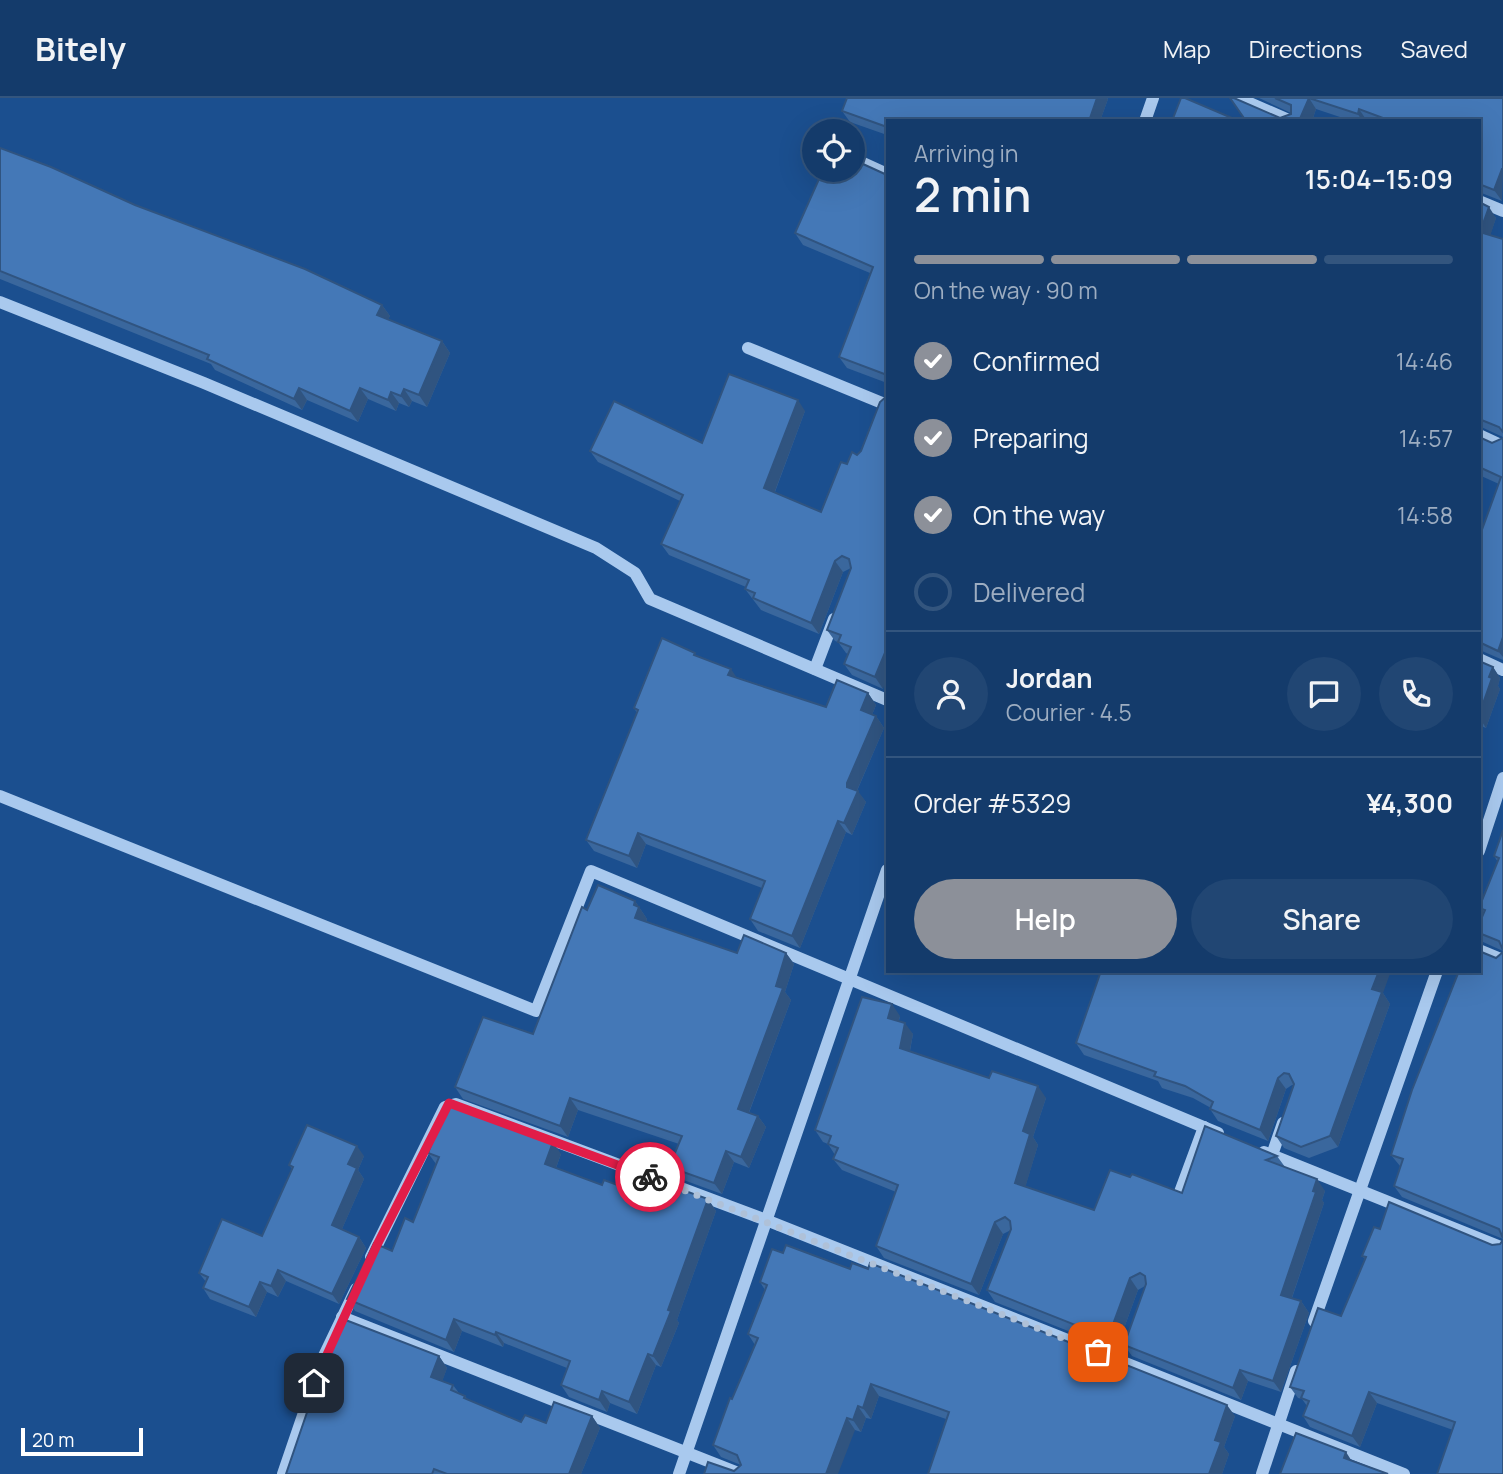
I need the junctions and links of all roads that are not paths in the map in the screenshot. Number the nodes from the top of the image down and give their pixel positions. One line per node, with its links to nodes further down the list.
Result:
1 (1153, 98): 3 (street)
2 (1238, 98): 4 (street)
3 (1146, 119)
4 (1286, 119)
5 (865, 164): 6 (street)
6 (886, 174)
7 (1481, 202): 8 (street)
8 (1503, 211)
9 (0, 302): 16 (street)
10 (748, 348): 11 (street)
11 (886, 405)
12 (1481, 436): 13 (street)
13 (1503, 446)
14 (837, 611): 16 (street)
15 (1481, 660): 17 (street)
16 (815, 669): 18 (street)
17 (1503, 670)
18 (886, 700)
19 (1503, 778): 21 (street)
20 (0, 796): 26 (street)
21 (1481, 844)
22 (886, 873): 26 (street)
23 (1481, 951): 24 (street)
24 (1503, 960)
25 (1436, 973): 32 (street)
26 (849, 979): 28 (street); 34 (street)
27 (1289, 1105): 31 (street)
28 (1204, 1126): 29 (street); 33 (street)
29 (1227, 1136)
30 (1249, 1145): 31 (street)
31 (1272, 1155): 32 (street)
32 (1359, 1190): 35 (street); 37 (street)
33 (1180, 1192)
34 (766, 1220): 36 (street); 39 (street); 40 (street)
35 (1503, 1248)
36 (342, 1317): 40 (street); 41 (street)
37 (1310, 1333)
38 (1300, 1359): 39 (street)
39 (1278, 1423): 44 (street); 45 (street)
40 (687, 1453): 42 (street); 43 (street)
41 (283, 1474)
42 (679, 1474)
43 (741, 1474)
44 (1262, 1474)
45 (1404, 1474)

